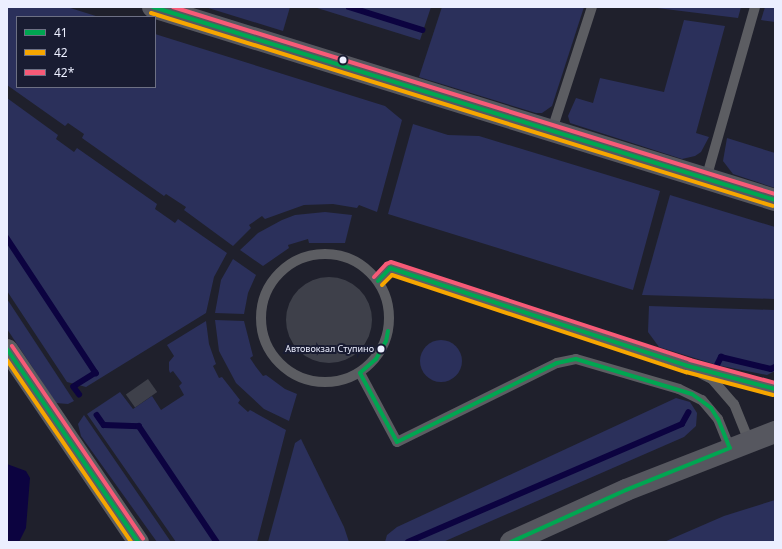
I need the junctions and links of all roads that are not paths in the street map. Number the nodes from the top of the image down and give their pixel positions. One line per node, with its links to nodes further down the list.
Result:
1 (153, 7): 4 (main road)
2 (592, 7): 4 (lane)
3 (755, 7): 5 (lane)
4 (552, 130): 5 (main road)
5 (706, 179): 6 (main road)
6 (775, 200)
7 (378, 281): 9 (lane); 10 (lane); 10 (lane)
8 (7, 349): 14 (street)
9 (688, 366): 11 (lane); 13 (lane)
10 (360, 373): 13 (lane)
11 (775, 389)
12 (775, 432): 13 (main road)
13 (740, 444): 15 (main road)
14 (138, 542)
15 (511, 542)

